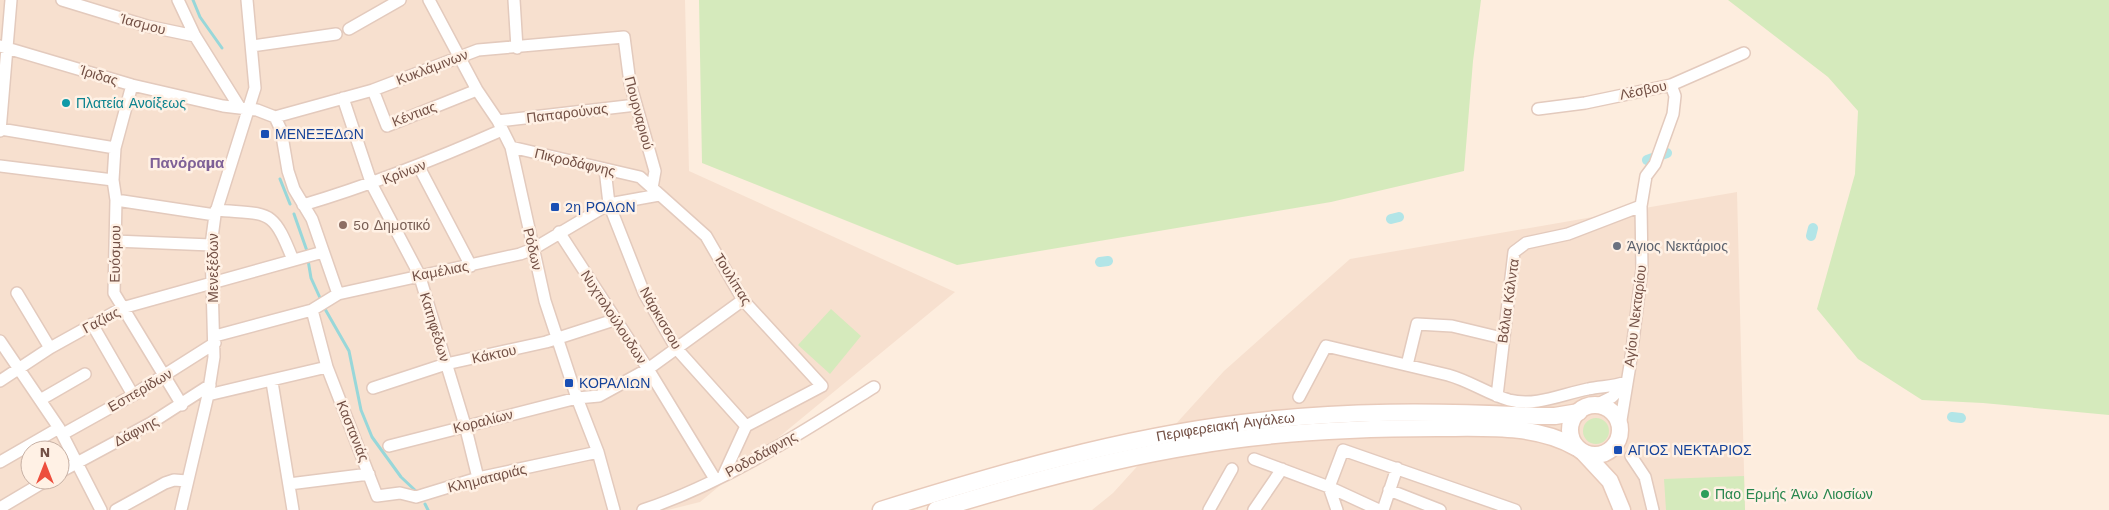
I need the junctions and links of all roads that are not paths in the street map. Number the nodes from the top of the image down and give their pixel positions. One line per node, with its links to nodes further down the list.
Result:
1 (11, 0): 14 (street)
2 (62, 0): 8 (street, Ίασμου)
3 (178, 0): 11 (street)
4 (247, 0): 13 (street, Μενεξέδων)
5 (400, 0): 9 (street)
6 (429, 0): 17 (street, Ρόδων)
7 (514, 0): 15 (street)
8 (86, 4): 11 (street, Ίασμου)
9 (349, 29)
10 (336, 34): 13 (street)
11 (195, 36): 24 (street)
12 (624, 37): 15 (street, Κυκλάμινων); 23 (street, Πουρναριού)
13 (252, 46): 24 (street, Μενεξέδων)
14 (4, 47): 18 (street, Ίριδας); 28 (street)
15 (517, 48): 17 (street, Κυκλάμινων)
16 (1744, 54): 19 (street, Λέσβου)
17 (460, 56): 20 (street, Κυκλάμινων); 21 (street, Ρόδων)
18 (132, 85): 24 (street, Ίριδας); 30 (street, Ευόσμου)
19 (1670, 85): 25 (street, Λέσβου); 41 (street, Αγίου Νεκταρίου)
20 (373, 90): 21 (street, Κέντιας); 22 (street, Κυκλάμινων)
21 (477, 90): 27 (street, Ρόδων)
22 (343, 98): 26 (street, Κυκλάμινων); 36 (street, Κατηφέδων)
23 (636, 105): 27 (street, Παπαρούνας); 37 (street, Πουρναριού)
24 (245, 108): 26 (street, Ίριδας); 42 (street, Μενεξέδων)
25 (1538, 109)
26 (274, 117): 40 (street)
27 (500, 126): 29 (street, Ρόδων); 32 (street, Κρίνων)
28 (0, 130): 30 (street)
29 (510, 147): 33 (street, Πικροδάφνης); 46 (street, Ρόδων)
30 (115, 148): 35 (street, Ευόσμου)
31 (0, 166): 35 (street)
32 (419, 167): 36 (street, Κρίνων); 49 (street)
33 (605, 169): 34 (street, Πικροδάφνης); 39 (street, Νάρκισσου)
34 (640, 177): 37 (street, Τουλίπας)
35 (113, 180): 38 (street, Ευόσμου)
36 (372, 185): 40 (street, Κρίνων); 50 (street, Κατηφέδων)
37 (655, 192): 39 (street, Καμέλιας); 54 (street, Τουλίπας)
38 (116, 200): 42 (street); 44 (street, Ευόσμου)
39 (609, 204): 43 (street, Καμέλιας); 64 (street, Νάρκισσου)
40 (303, 205): 47 (street)
41 (1642, 206): 59 (street, Βάλια Κάλντα); 74 (street, Αγίου Νεκταρίου)
42 (216, 212): 45 (street, Μενεξέδων); 48 (street)
43 (559, 232): 46 (street, Καμέλιας); 57 (street, Νυχτολούλουδων)
44 (115, 241): 45 (street); 55 (street, Ευόσμου)
45 (211, 245): 51 (street, Μενεξέδων)
46 (533, 249): 49 (street, Καμέλιας); 60 (street, Ρόδων)
47 (324, 252): 48 (street, Γαζίας); 53 (street)
48 (293, 260): 51 (street, Γαζίας)
49 (471, 266): 50 (street, Καμέλιας)
50 (419, 274): 53 (street, Καμέλιας); 65 (street, Κατηφέδων)
51 (212, 284): 55 (street, Γαζίας); 61 (street, Μενεξέδων)
52 (17, 293): 63 (street)
53 (338, 294): 56 (street, Καμέλιας)
54 (743, 300): 64 (street, Κοραλίων); 86 (street, Τουλίπας)
55 (122, 308): 58 (street, Γαζίας); 71 (street, Ευόσμου)
56 (312, 310): 61 (street, Καμέλιας); 67 (street, Καστανιάς)
57 (614, 320): 60 (street, Κάκτου); 69 (street, Νυχτολούλουδων)
58 (92, 324): 63 (street, Γαζίας); 78 (street)
59 (1502, 338): 66 (street); 79 (street, Βάλια Κάλντα)
60 (558, 339): 65 (street, Κάκτου); 81 (street, Ρόδων)
61 (215, 340): 71 (street, Εσπερίδων); 77 (street, Μενεξέδων)
62 (0, 341): 68 (street)
63 (50, 348): 68 (street, Γαζίας)
64 (676, 348): 69 (street, Κοραλίων); 86 (street, Νάρκισσου)
65 (446, 364): 76 (street, Κάκτου); 85 (street, Κατηφέδων)
66 (1407, 365): 79 (street); 80 (street)
67 (327, 367): 73 (street); 100 (street, Καστανιάς)
68 (20, 368): 72 (street, Γαζίας); 82 (street)
69 (648, 369): 81 (street, Κοραλίων); 101 (street, Νυχτολούλουδων)
70 (85, 374): 82 (street)
71 (165, 376): 78 (street, Εσπερίδων); 83 (street, Ευόσμου)
72 (0, 381)
73 (272, 382): 77 (street); 104 (street)
74 (1626, 382): 79 (street); 84 (street); 88 (street, Αγίου Νεκταρίου)
75 (874, 387): 101 (street, Ροδοδάφνης)
76 (373, 388)
77 (209, 390): 83 (street, Δάφνης); 103 (street, Μενεξέδων)
78 (133, 396): 87 (street, Εσπερίδων)
79 (1497, 396)
80 (1299, 397)
81 (577, 398): 85 (street, Κοραλίων); 91 (street, Ρόδων)
82 (40, 400): 87 (street)
83 (182, 405): 95 (street, Δάφνης)
84 (1586, 409): 88 (main road); 90 (main road); 117 (main road, Περιφερειακή Αιγάλεω)
85 (465, 425): 89 (street, Κοραλίων); 102 (street, Κατηφέδων)
86 (746, 426): 101 (street)
87 (61, 431): 94 (street, Εσπερίδων); 95 (street)
88 (1619, 433): 90 (main road); 108 (main road)
89 (389, 446)
90 (1581, 450): 108 (main road); 118 (main road, Περιφερειακή Αιγάλεω)
91 (598, 452): 102 (street, Κληματαριάς); 115 (street, Ρόδων)
92 (1631, 456): 126 (street)
93 (1254, 459): 99 (street)
94 (0, 462)
95 (76, 463): 96 (street, Δάφνης); 111 (street)
96 (70, 466)
97 (1397, 468): 105 (street); 107 (street); 124 (street)
98 (1232, 469): 119 (street)
99 (1282, 469): 105 (street); 120 (street)
100 (369, 474): 104 (street); 109 (street, Καστανιάς)
101 (720, 477): 116 (street, Ροδοδάφνης)
102 (478, 478): 109 (street, Κληματαριάς)
103 (187, 481): 112 (street); 113 (street, Μενεξέδων)
104 (289, 484): 114 (street)
105 (1329, 486): 121 (street); 122 (street)
106 (30, 490): 110 (street)
107 (1389, 490): 122 (street); 123 (street)
108 (1616, 492): 125 (main road)
109 (377, 496)
110 (0, 508)
111 (101, 510)
112 (116, 510)
113 (181, 510)
114 (293, 510)
115 (614, 510)
116 (643, 510)
117 (882, 510)
118 (936, 510)
119 (1209, 510)
120 (1254, 510)
121 (1337, 510)
122 (1381, 510)
123 (1440, 510)
124 (1516, 510)
125 (1622, 510)
126 (1653, 510)

